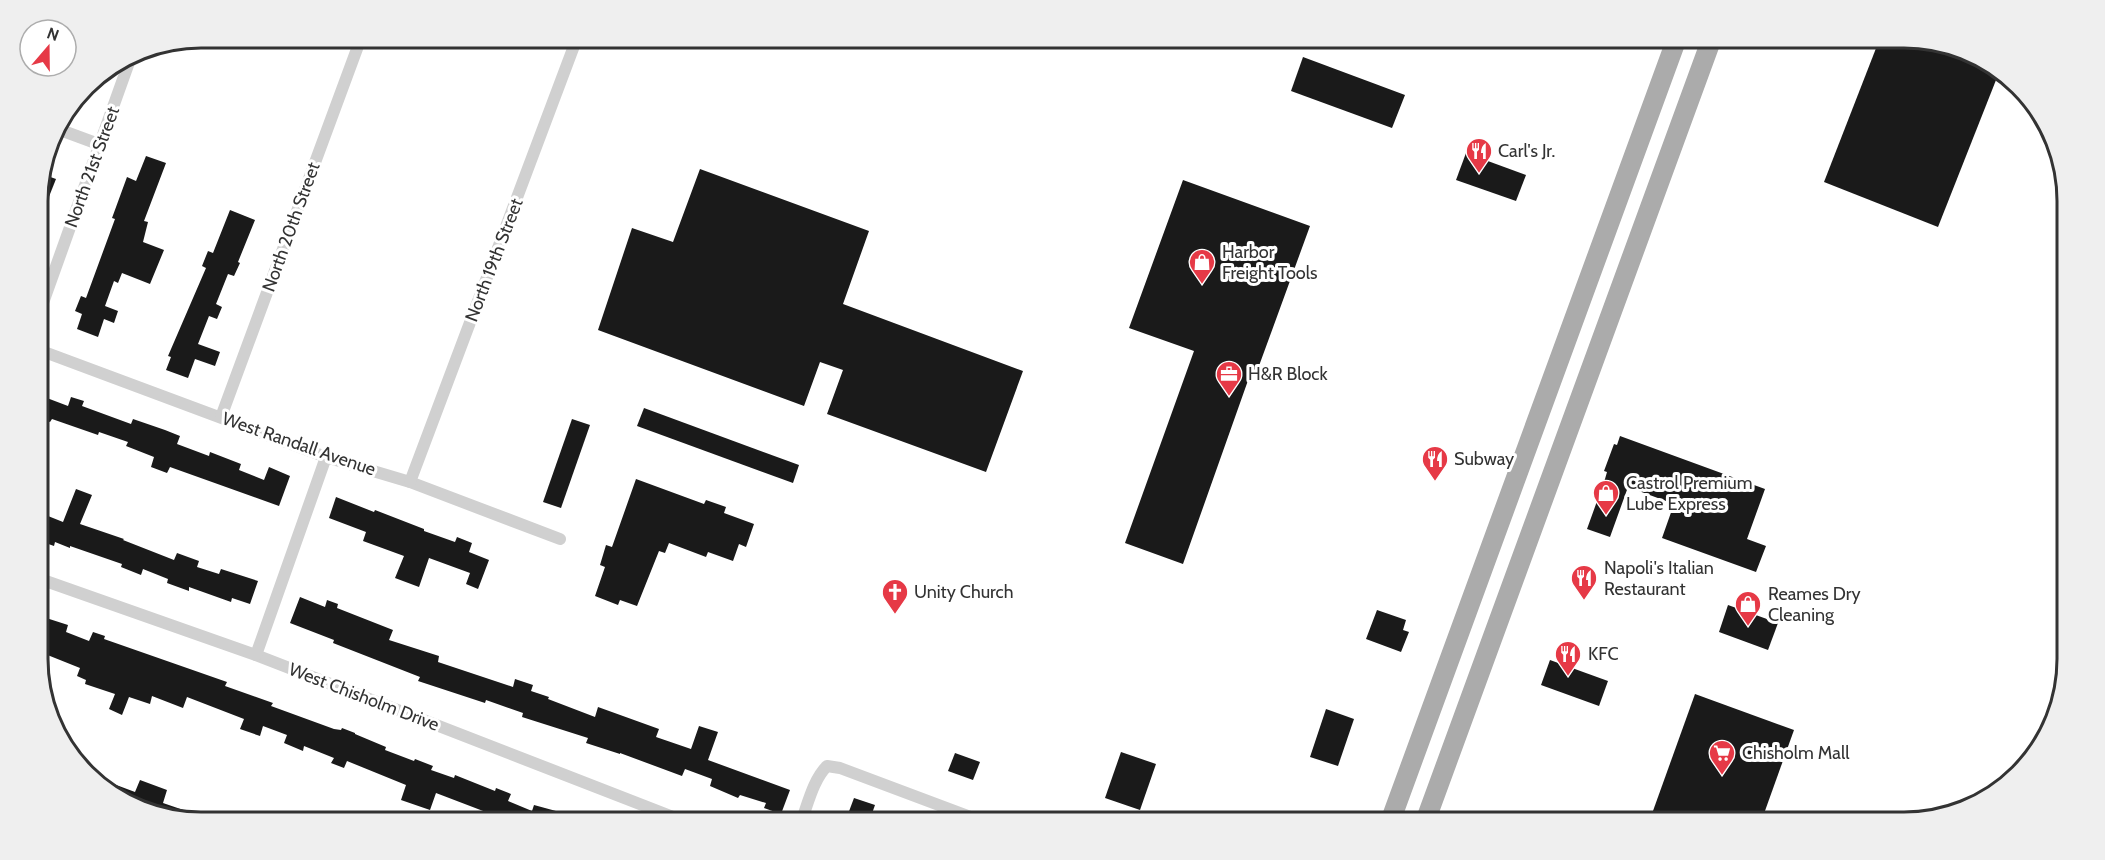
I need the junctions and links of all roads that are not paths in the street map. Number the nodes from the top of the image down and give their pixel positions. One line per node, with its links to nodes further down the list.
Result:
1 (357, 48): 12 (street, North 20th Street)
2 (573, 48): 14 (street, North 19th Street)
3 (1673, 48): 8 (main road)
4 (1708, 48): 9 (main road)
5 (127, 67): 7 (street, North 21st Street)
6 (65, 132): 7 (street)
7 (101, 145): 10 (street, North 21st Street)
8 (1600, 248): 9 (main road); 21 (main road)
9 (1631, 259): 22 (main road)
10 (48, 289)
11 (48, 353): 12 (street, West Randall Avenue)
12 (220, 417): 13 (street, West Randall Avenue)
13 (326, 457): 14 (street, West Randall Avenue); 17 (street)
14 (410, 482): 15 (street, West Randall Avenue)
15 (560, 539)
16 (48, 582): 17 (street, West Chisholm Drive)
17 (256, 655): 18 (street, West Chisholm Drive)
18 (660, 812)
19 (805, 812): 20 (street)
20 (957, 812)
21 (1394, 812)
22 (1429, 812)

